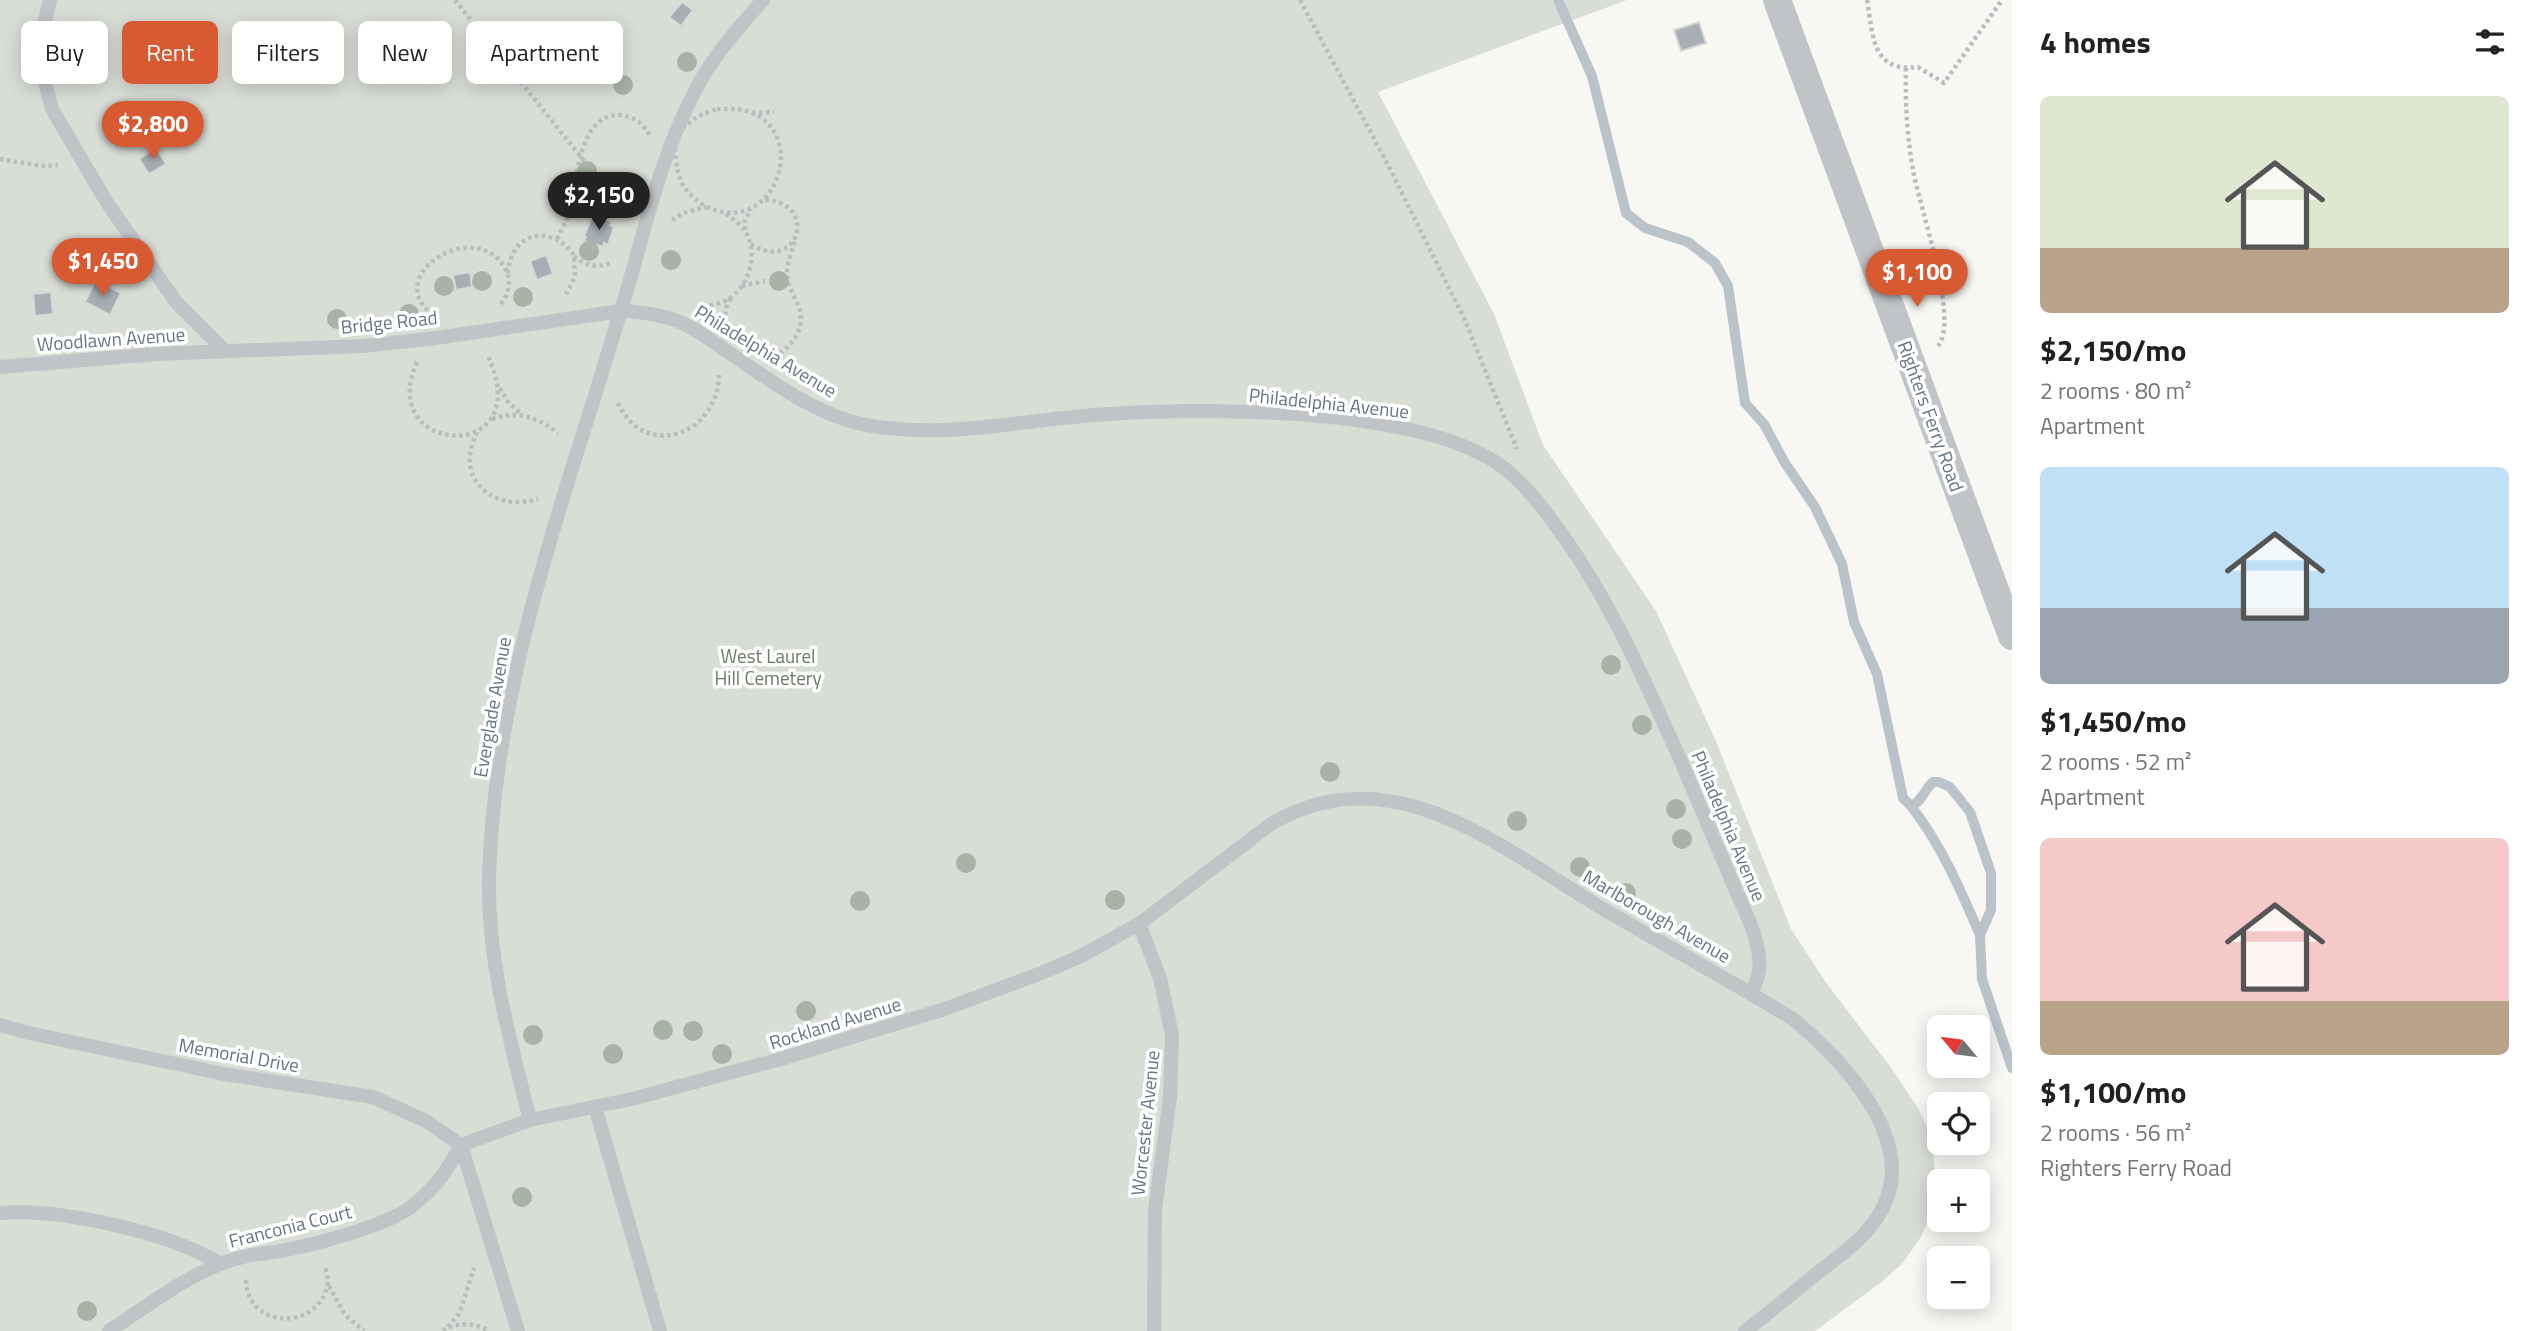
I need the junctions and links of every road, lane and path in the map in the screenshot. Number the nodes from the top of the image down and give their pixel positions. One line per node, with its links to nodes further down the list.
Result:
1 (50, 0): 13 (lane)
2 (455, 0): 12 (path)
3 (763, 0): 11 (lane)
4 (1300, 0): 47 (path)
5 (1777, 0): 49 (street, Righters Ferry Road)
6 (1867, 0): 8 (path)
7 (2002, 0): 8 (path)
8 (1906, 68): 37 (path)
9 (774, 112): 10 (path)
10 (751, 113): 11 (path); 16 (path)
11 (674, 135): 15 (lane); 20 (path)
12 (581, 156): 15 (path); 17 (path); 19 (path)
13 (79, 158): 14 (path); 38 (lane)
14 (0, 159)
15 (663, 161): 25 (lane)
16 (764, 200): 18 (path); 23 (path)
17 (617, 202): 19 (path); 25 (path)
18 (751, 208): 20 (path); 21 (path)
19 (569, 212): 22 (path)
20 (725, 213): 21 (path)
21 (745, 230): 24 (path)
22 (557, 239): 26 (path); 27 (path)
23 (795, 240): 24 (path); 39 (path)
24 (751, 244): 29 (path)
25 (639, 246): 26 (path); 31 (lane)
26 (574, 255): 33 (path)
27 (508, 274): 34 (path); 34 (path)
28 (765, 281): 29 (path)
29 (742, 286): 30 (path)
30 (732, 297): 32 (path); 39 (path)
31 (621, 311): 32 (lane, Philadelphia Avenue); 33 (lane, Bridge Road); 40 (lane, Everglade Avenue)
32 (657, 315): 36 (lane, Philadelphia Avenue)
33 (548, 321): 34 (lane, Bridge Road)
34 (469, 332): 35 (lane, Bridge Road); 42 (path)
35 (429, 339): 38 (lane, Bridge Road); 45 (path)
36 (715, 344): 39 (lane, Philadelphia Avenue); 40 (path)
37 (1935, 349)
38 (225, 351): 41 (lane, Woodlawn Avenue)
39 (741, 361): 47 (lane, Philadelphia Avenue)
40 (604, 366): 46 (lane, Everglade Avenue)
41 (0, 367)
42 (499, 387): 43 (path); 44 (path)
43 (520, 413): 44 (path); 46 (path)
44 (491, 420): 45 (path)
45 (477, 432): 48 (path)
46 (577, 450): 48 (lane, Everglade Avenue)
47 (1518, 480): 51 (lane, Philadelphia Avenue)
48 (566, 486): 54 (lane, Everglade Avenue)
49 (2012, 636)
50 (1139, 924): 51 (lane, Marlborough Avenue); 53 (lane, Rockland Avenue); 68 (lane, Worcester Avenue)
51 (1751, 994): 69 (lane, Marlborough Avenue)
52 (0, 1025): 55 (lane, Memorial Drive)
53 (595, 1107): 54 (lane, Rockland Avenue); 67 (lane)
54 (530, 1121): 55 (lane)
55 (461, 1145): 57 (lane); 58 (lane, Franconia Court)
56 (0, 1213): 59 (lane, Franconia Court)
57 (486, 1223): 62 (path); 66 (lane)
58 (247, 1254): 59 (lane, Franconia Court); 61 (path)
59 (220, 1264): 63 (lane, Franconia Court)
60 (326, 1266): 61 (path)
61 (328, 1284): 64 (path)
62 (446, 1329): 65 (path)
63 (109, 1331)
64 (364, 1331)
65 (489, 1331)
66 (518, 1331)
67 (660, 1331)
68 (1154, 1331)
69 (1745, 1331)

